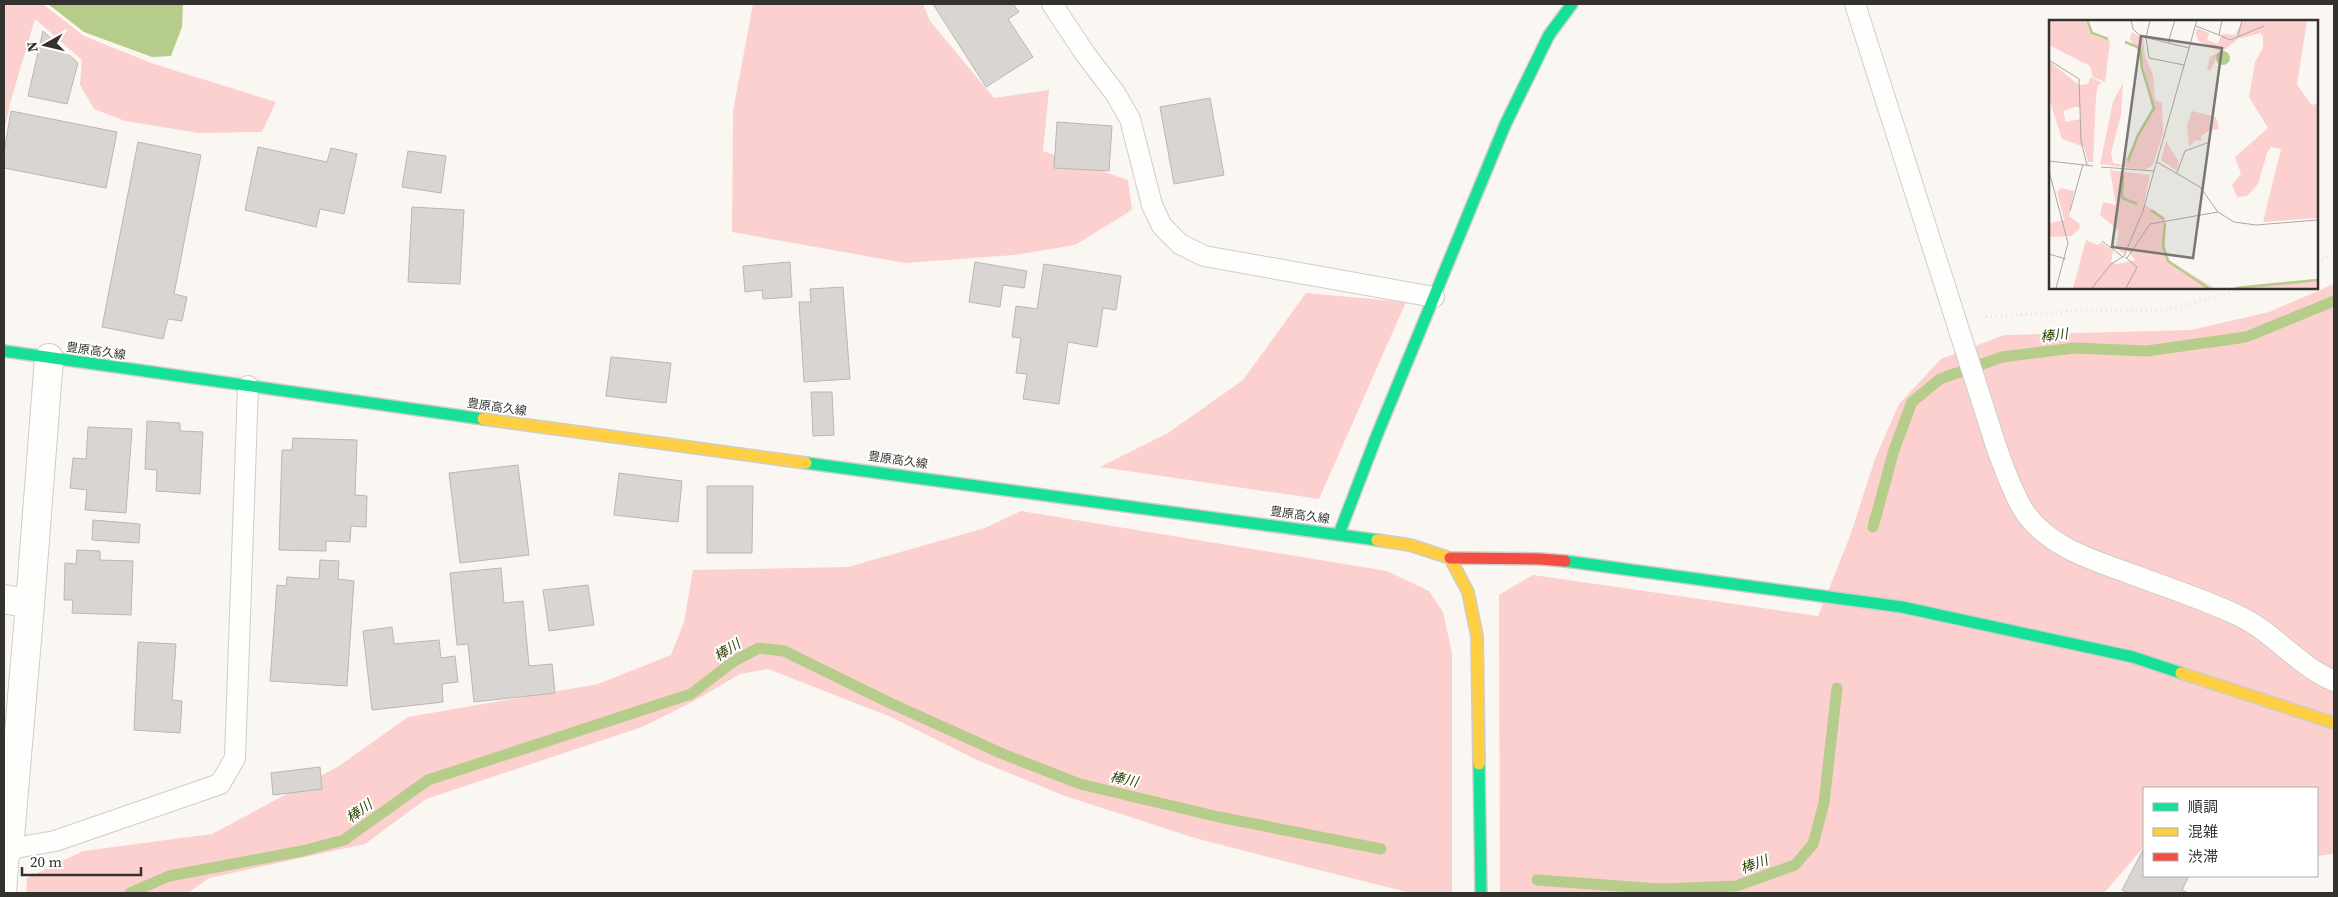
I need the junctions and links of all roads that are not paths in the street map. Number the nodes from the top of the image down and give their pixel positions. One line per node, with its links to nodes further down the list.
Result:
1 (1052, 4): 4 (lane)
2 (1572, 4): 4 (main road)
3 (1855, 4): 12 (lane)
4 (1434, 297): 8 (main road)
5 (4, 351): 6 (main road, 豊原高久線)
6 (49, 358): 7 (main road, 豊原高久線); 11 (street)
7 (248, 386): 8 (main road, 豊原高久線); 14 (lane)
8 (1339, 534): 9 (main road, 豊原高久線)
9 (1450, 558): 13 (main road, 豊原高久線); 16 (main road)
10 (4, 599): 11 (street)
11 (30, 604): 14 (street)
12 (2334, 680)
13 (2334, 723)
14 (6, 848): 15 (lane)
15 (6, 893)
16 (1481, 893)

